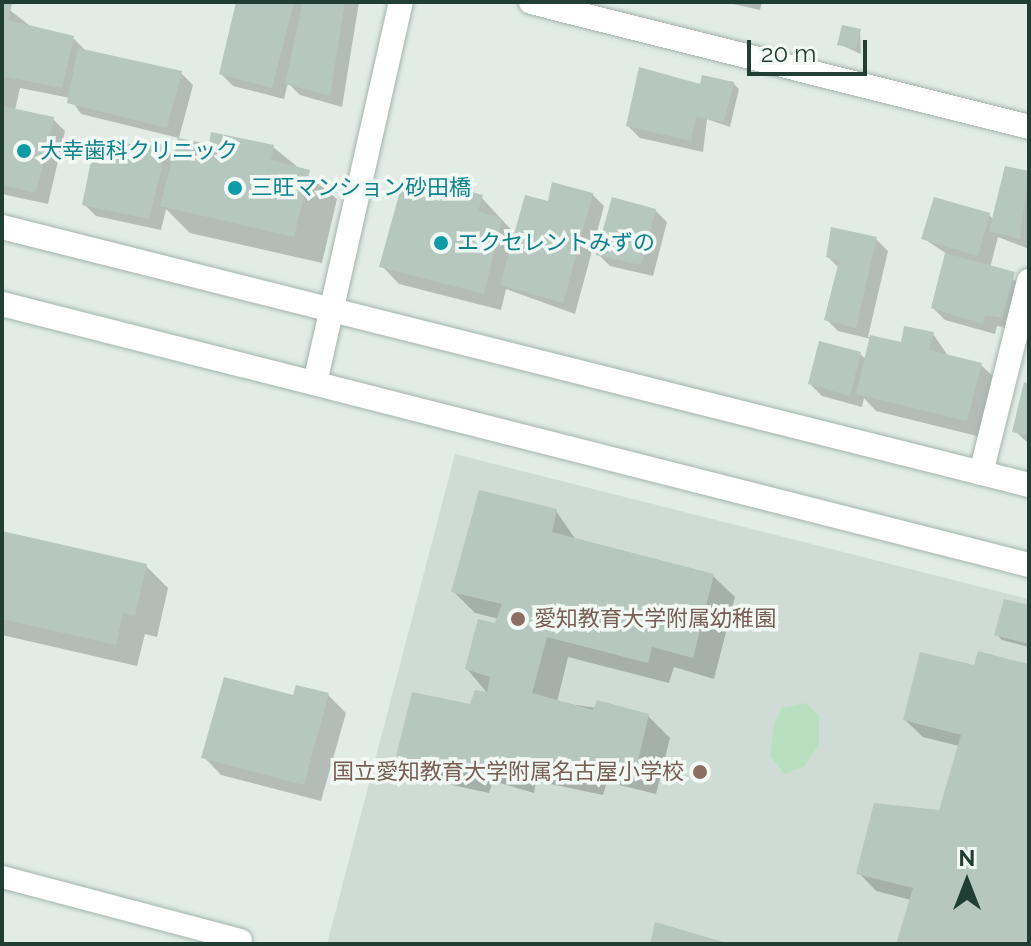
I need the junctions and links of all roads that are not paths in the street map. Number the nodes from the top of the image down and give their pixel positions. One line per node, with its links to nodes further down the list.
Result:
1 (401, 2): 7 (street)
2 (531, 2): 3 (street)
3 (1029, 127)
4 (2, 227): 7 (street)
5 (1029, 281): 9 (street)
6 (2, 304): 8 (street)
7 (331, 306): 8 (street); 9 (street)
8 (315, 383): 11 (street)
9 (981, 473): 10 (street)
10 (1029, 485)
11 (1029, 565)
12 (2, 877): 13 (lane)
13 (241, 940)

